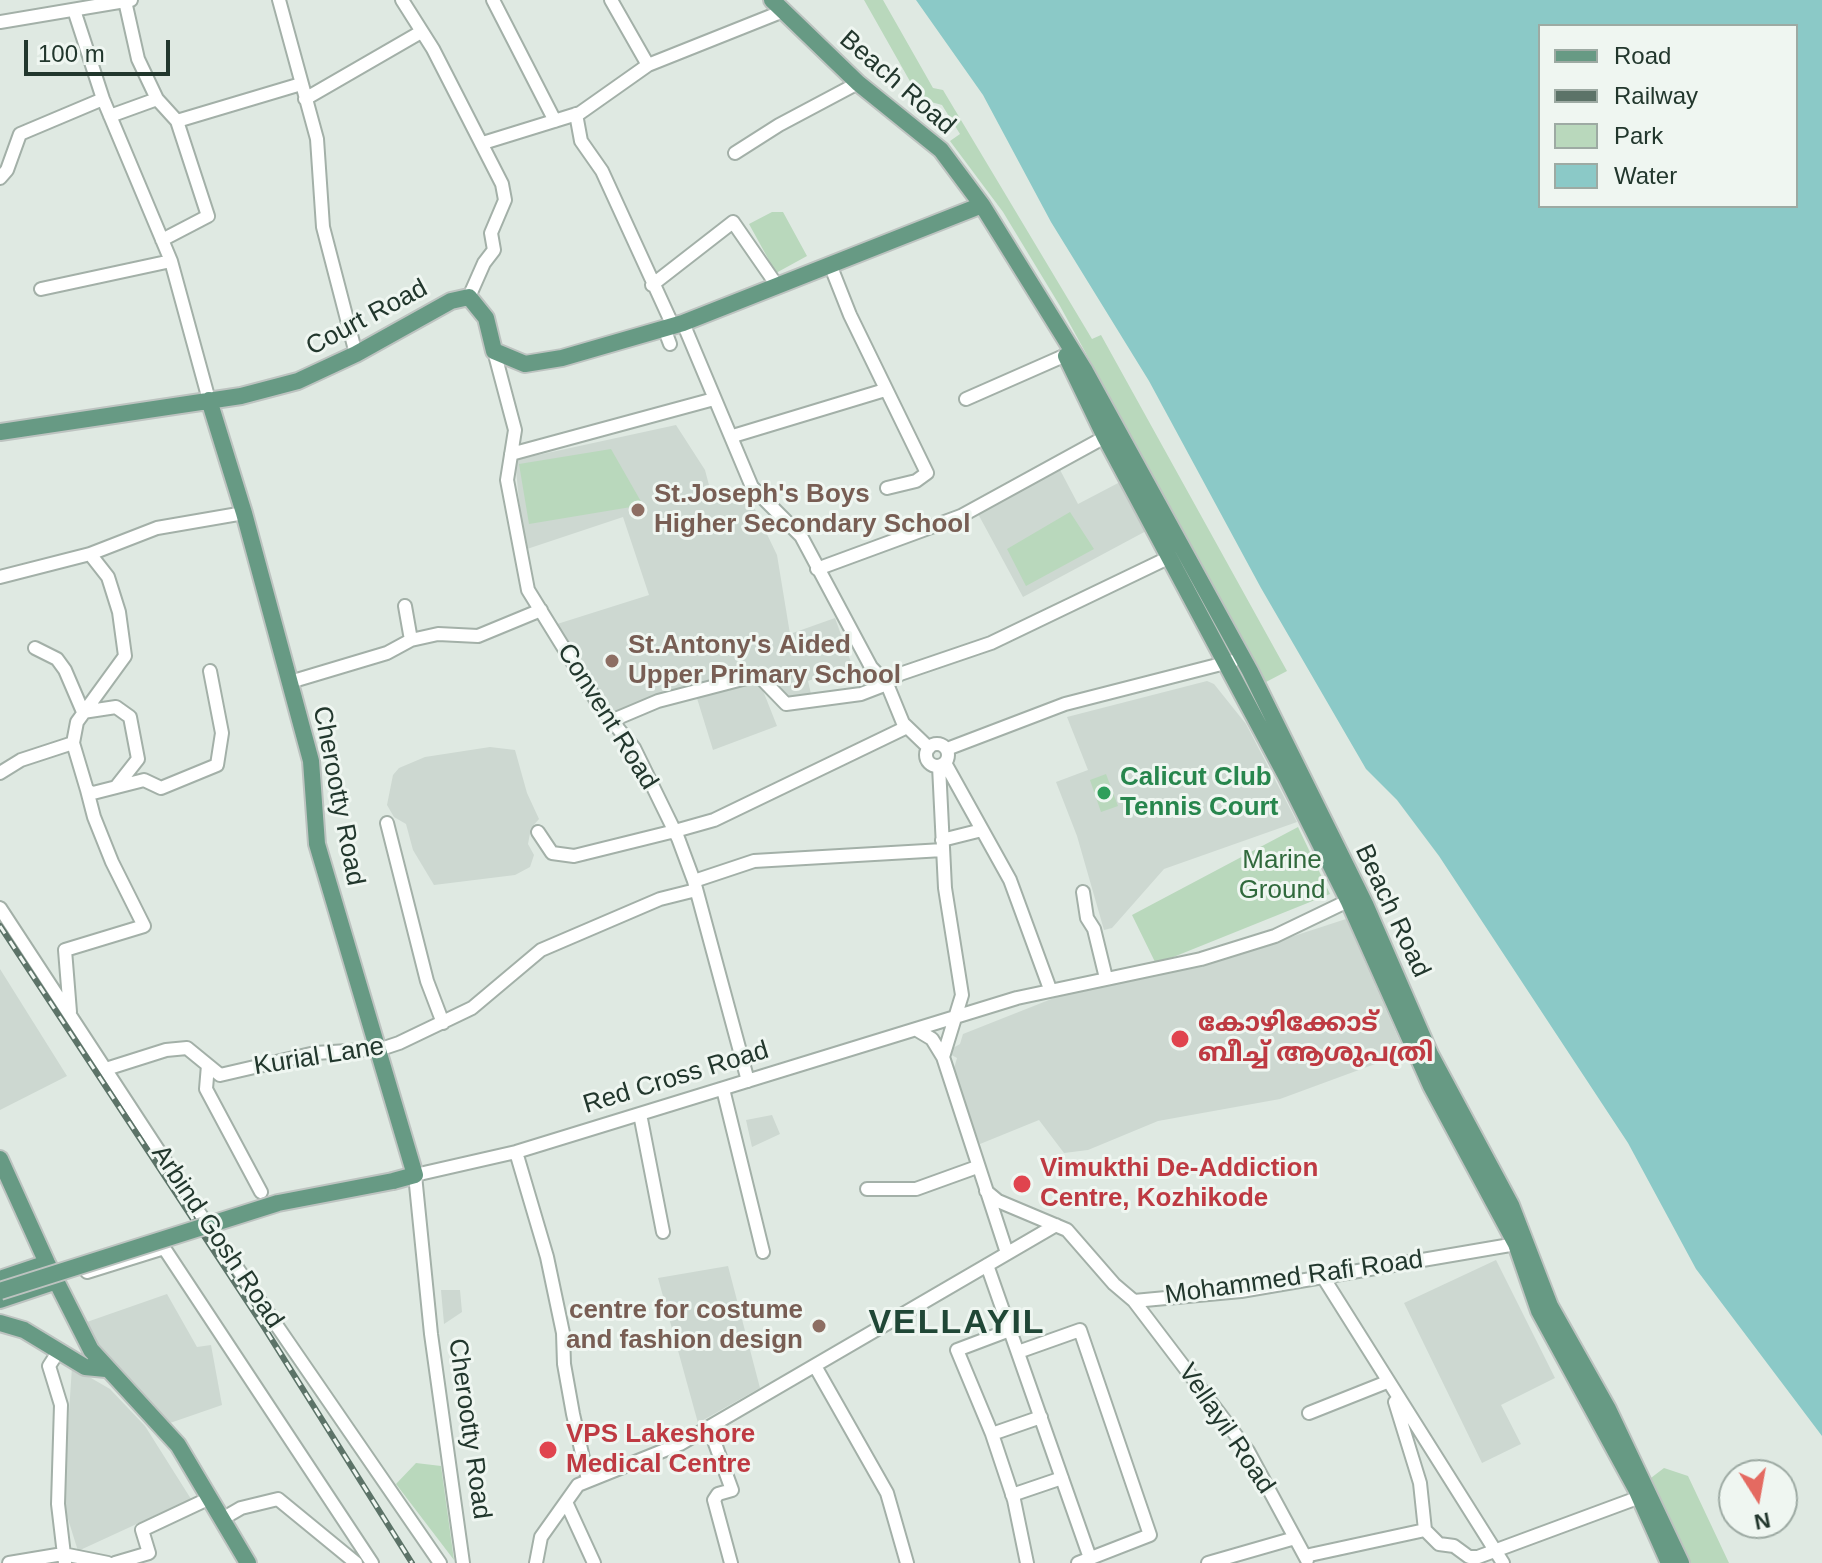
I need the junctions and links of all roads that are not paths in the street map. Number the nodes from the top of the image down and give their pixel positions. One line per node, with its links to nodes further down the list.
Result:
1 (131, 0): 6 (street)
2 (279, 0): 13 (street)
3 (402, 0): 10 (street)
4 (493, 0): 20 (street)
5 (611, 0): 11 (street)
6 (125, 1): 8 (street); 15 (street)
7 (777, 6): 11 (street); 12 (main road, Beach Road)
8 (74, 10): 9 (street); 14 (street, Cherootty Road)
9 (0, 22)
10 (421, 32): 16 (street); 21 (street)
11 (648, 65): 17 (street)
12 (858, 83): 22 (street); 24 (main road, Beach Road)
13 (301, 84): 16 (street); 19 (street)
14 (103, 99): 18 (street, Cherootty Road); 23 (street)
15 (157, 99): 18 (street); 19 (street)
16 (305, 99): 35 (street)
17 (576, 114): 20 (street); 28 (street)
18 (110, 116): 25 (street, Cherootty Road)
19 (177, 121): 25 (street)
20 (555, 121): 21 (street)
21 (483, 143): 31 (street)
22 (735, 153)
23 (0, 178)
24 (982, 205): 27 (main road); 33 (main road, Beach Road)
25 (162, 240): 26 (street, Cherootty Road)
26 (171, 261): 30 (street); 40 (street, Cherootty Road)
27 (831, 267): 29 (main road); 37 (street)
28 (652, 285): 29 (street); 32 (street)
29 (778, 287): 32 (main road)
30 (41, 289)
31 (469, 297): 34 (main road, Court Road); 35 (main road, Court Road)
32 (673, 330): 34 (main road); 38 (street)
33 (1058, 332): 36 (main road, Beach Road); 55 (main road, Beach Road)
34 (494, 351): 44 (street, Convent Road)
35 (356, 354): 40 (main road, Court Road)
36 (1066, 355): 39 (street); 43 (main road, Beach Road)
37 (885, 390): 42 (street); 45 (street)
38 (714, 399): 42 (street); 44 (street)
39 (966, 399)
40 (209, 400): 41 (main road, Court Road); 46 (main road, Cherootty Road)
41 (0, 432)
42 (733, 436): 49 (street)
43 (1105, 437): 48 (main road, Beach Road); 49 (street)
44 (511, 454): 52 (street, Convent Road)
45 (887, 488)
46 (244, 513): 47 (street); 58 (main road, Cherootty Road)
47 (90, 554): 50 (street); 60 (street)
48 (1170, 557): 56 (main road, Beach Road); 59 (street)
49 (817, 569): 59 (street)
50 (0, 577)
51 (405, 606): 53 (street)
52 (541, 610): 53 (street); 61 (street, Convent Road)
53 (411, 640): 58 (street)
54 (35, 648): 60 (street)
55 (1242, 656): 56 (street); 77 (main road, Beach Road)
56 (1226, 665): 65 (street); 77 (main road, Beach Road)
57 (210, 671): 68 (street)
58 (290, 682): 85 (main road, Cherootty Road)
59 (887, 684): 61 (street); 62 (street)
60 (83, 712): 63 (street); 68 (street)
61 (613, 720): 72 (street, Convent Road)
62 (907, 727): 64 (street); 72 (street)
63 (73, 743): 67 (street); 69 (street)
64 (929, 748): 65 (street); 66 (street)
65 (947, 749): 66 (street)
66 (942, 764): 71 (street); 74 (street)
67 (0, 773)
68 (116, 787): 69 (street)
69 (87, 790): 81 (street)
70 (387, 823): 83 (street)
71 (982, 830): 74 (street, Kurial Lane); 80 (street)
72 (675, 831): 73 (street); 75 (street, Convent Road)
73 (538, 832)
74 (943, 845): 75 (street, Kurial Lane); 82 (street)
75 (695, 885): 83 (street, Kurial Lane); 89 (street, Convent Road)
76 (1083, 892): 79 (street)
77 (1354, 898): 79 (street, Red Cross Road); 101 (main road, Beach Road); 152 (main road, Beach Road)
78 (0, 908): 81 (street, Arbind Gosh Road)
79 (1106, 978): 80 (street, Red Cross Road)
80 (1050, 989): 82 (street, Red Cross Road)
81 (70, 1014): 88 (street, Arbind Gosh Road)
82 (957, 1018): 84 (street, Red Cross Road); 86 (street)
83 (443, 1023): 85 (street, Kurial Lane)
84 (917, 1030): 86 (street); 89 (street, Red Cross Road)
85 (381, 1049): 87 (street, Kurial Lane); 95 (main road, Cherootty Road)
86 (943, 1057): 94 (street)
87 (208, 1065): 88 (street, Kurial Lane); 98 (street)
88 (106, 1069): 142 (street, Arbind Gosh Road)
89 (748, 1081): 90 (street, Red Cross Road)
90 (723, 1089): 91 (street, Red Cross Road); 102 (street)
91 (640, 1114): 92 (street, Red Cross Road); 100 (street)
92 (516, 1152): 95 (street, Red Cross Road); 124 (street)
93 (0, 1159): 104 (main road)
94 (977, 1167): 96 (street); 97 (street)
95 (415, 1175): 109 (main road, Red Cross Road, bridge); 143 (street, Cherootty Road)
96 (867, 1189)
97 (986, 1191): 99 (street, Mohammed Rafi Road); 103 (street)
98 (261, 1192)
99 (1056, 1225): 103 (street); 111 (street, Mohammed Rafi Road)
100 (663, 1232)
101 (1516, 1244): 106 (street, Mohammed Rafi Road); 126 (main road, Beach Road)
102 (763, 1252)
103 (1007, 1253): 105 (street)
104 (47, 1263): 107 (main road); 108 (main road)
105 (987, 1265): 113 (street); 116 (street)
106 (1323, 1277): 111 (street, Mohammed Rafi Road); 118 (street)
107 (0, 1279)
108 (57, 1281): 110 (main road); 117 (main road); 141 (street)
109 (0, 1291)
110 (0, 1300)
111 (1134, 1301): 131 (street, Vellayil Road)
112 (0, 1323): 114 (main road)
113 (1010, 1330): 115 (street); 122 (street)
114 (58, 1352): 117 (main road); 133 (street)
115 (1018, 1352): 120 (street); 135 (street)
116 (815, 1366): 121 (street); 147 (street)
117 (106, 1369): 127 (main road)
118 (1389, 1385): 119 (street); 130 (street); 132 (street)
119 (1309, 1413)
120 (1041, 1417): 122 (street); 123 (street)
121 (709, 1427): 124 (street); 146 (street)
122 (992, 1434): 125 (street)
123 (1062, 1478): 125 (street); 135 (street)
124 (588, 1480): 128 (street)
125 (1012, 1495): 148 (street)
126 (1640, 1497): 132 (street); 151 (main road, Beach Road)
127 (210, 1498): 129 (main road); 138 (street)
128 (566, 1502): 144 (street); 145 (street)
129 (222, 1519): 139 (main road); 140 (street)
130 (1425, 1530): 132 (street); 134 (street)
131 (1295, 1538): 134 (street, Vellayil Road); 149 (street)
132 (1495, 1551): 150 (street)
133 (64, 1559): 136 (street); 137 (street)
134 (1307, 1560)
135 (1084, 1561)
136 (9, 1563)
137 (108, 1563)
138 (115, 1563)
139 (248, 1563)
140 (356, 1563)
141 (372, 1563)
142 (440, 1563)
143 (463, 1563)
144 (536, 1563)
145 (594, 1563)
146 (731, 1563)
147 (907, 1563)
148 (1027, 1563)
149 (1208, 1563)
150 (1503, 1563)
151 (1669, 1563)
152 (1681, 1563)

